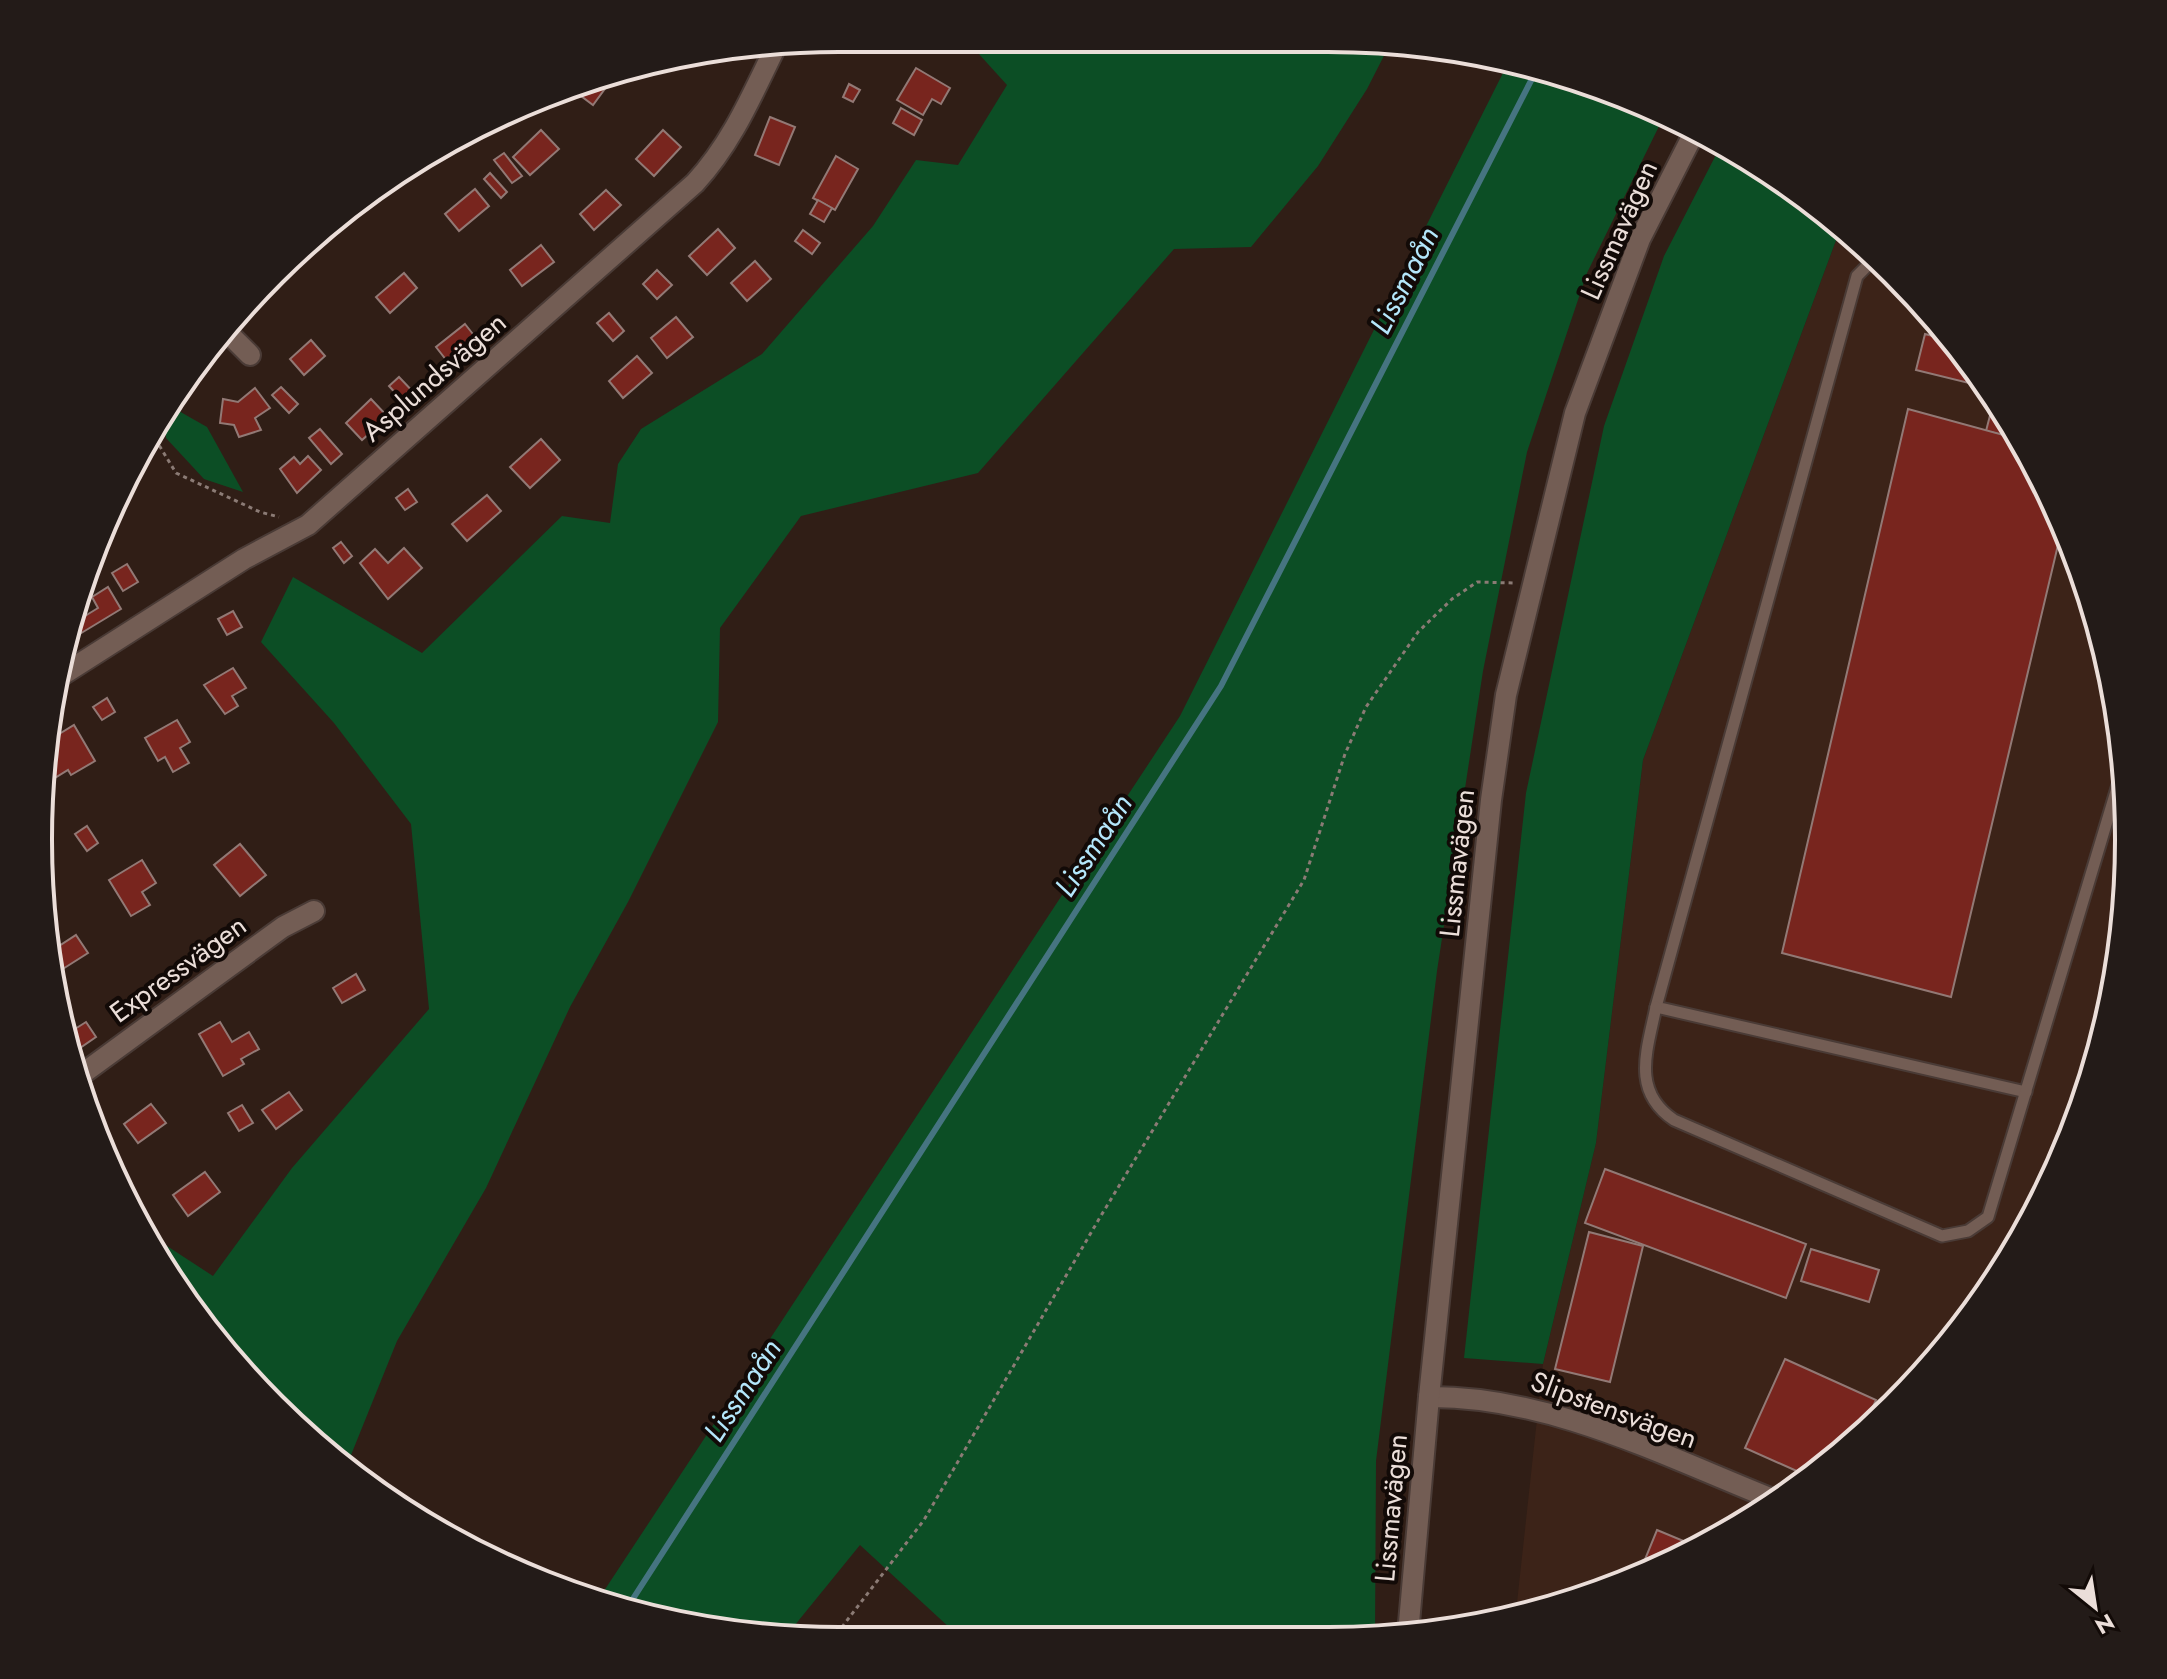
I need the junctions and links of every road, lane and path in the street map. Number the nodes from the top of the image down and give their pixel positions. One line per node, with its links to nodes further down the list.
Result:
1 (771, 56): 7 (street, Asplundsvägen)
2 (1690, 141): 8 (street, Lissmavägen)
3 (1867, 266): 12 (lane)
4 (233, 338): 5 (street)
5 (250, 355)
6 (159, 445): 7 (path)
7 (308, 525): 9 (street, Asplundsvägen)
8 (1530, 586): 15 (street, Lissmavägen); 18 (path)
9 (71, 669)
10 (2113, 800): 14 (lane)
11 (314, 911): 13 (street, Expressvägen)
12 (1656, 1007): 14 (lane); 14 (lane)
13 (87, 1070)
14 (2026, 1092)
15 (1429, 1397): 16 (street, Slipstensvägen); 17 (street, Lissmavägen)
16 (1763, 1495)
17 (1409, 1622)
18 (842, 1627)

